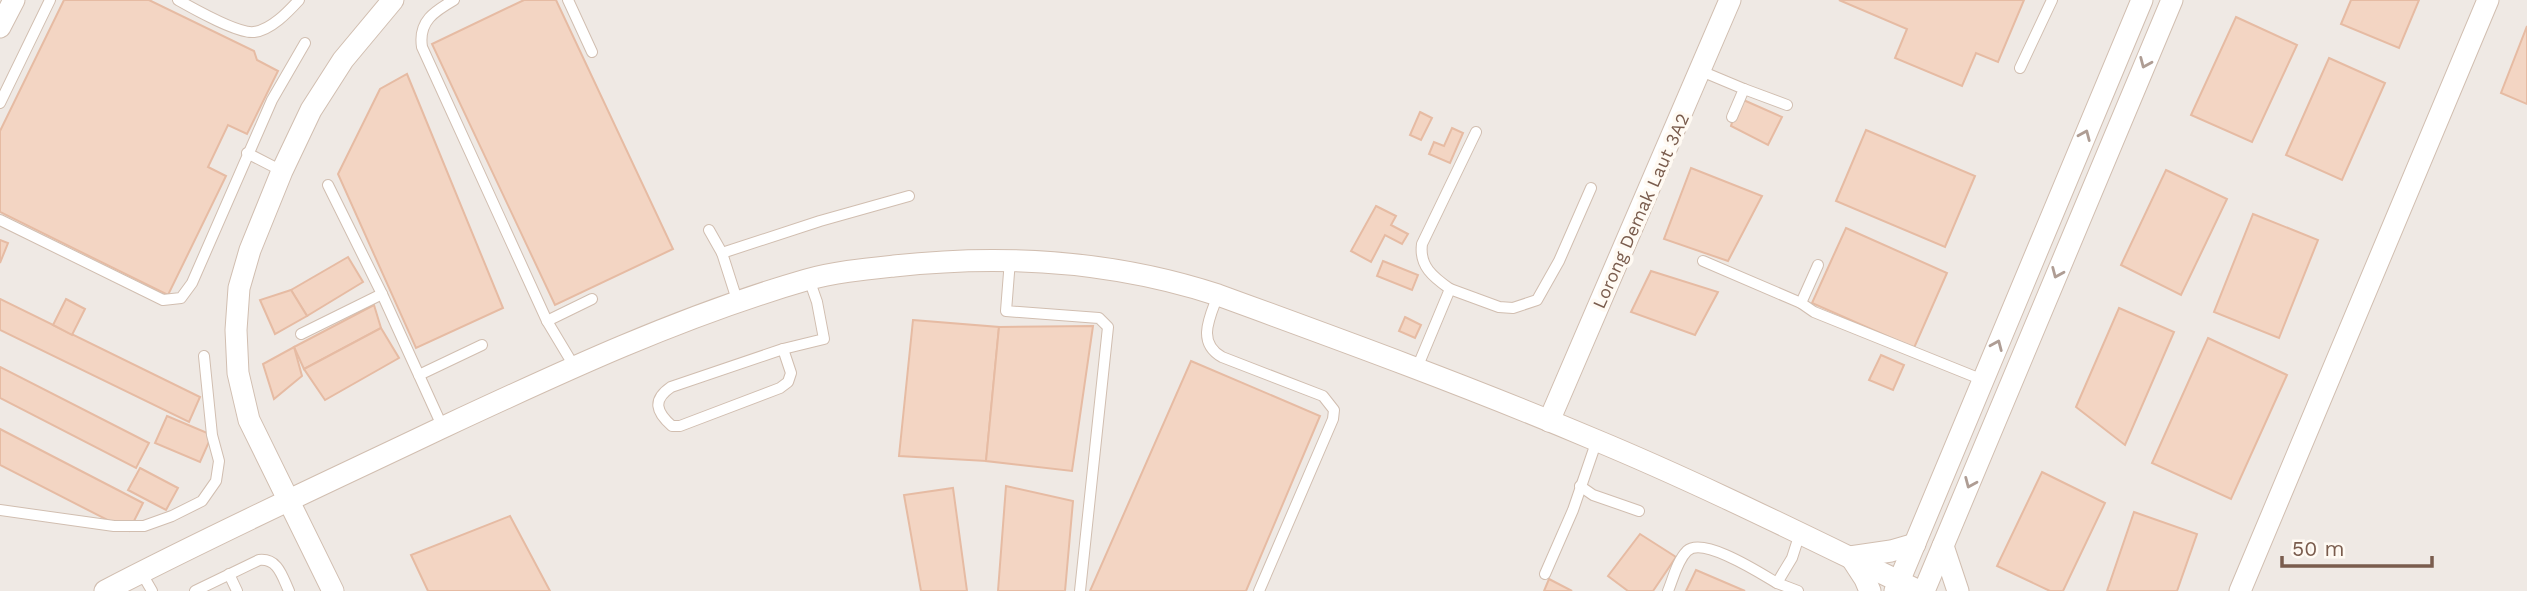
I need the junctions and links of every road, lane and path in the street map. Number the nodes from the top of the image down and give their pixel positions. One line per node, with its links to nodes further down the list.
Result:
1 (14, 0): 13 (street)
2 (50, 0): 19 (lane)
3 (178, 0): 4 (lane)
4 (299, 0)
5 (393, 0): 24 (street)
6 (454, 0): 41 (lane)
7 (568, 0): 15 (lane)
8 (1730, 0): 17 (street, Lorong Demak Laut 3A2)
9 (2052, 0): 16 (lane)
10 (2142, 0): 49 (street, one-way to 10)
11 (2172, 0): 59 (street, one-way to 59)
12 (2488, 0): 79 (street)
13 (0, 27)
14 (305, 43): 23 (lane)
15 (592, 52)
16 (2020, 68)
17 (1701, 71): 18 (lane); 50 (street, Lorong Demak Laut 3A2)
18 (1744, 89): 20 (lane); 21 (lane)
19 (0, 103)
20 (1787, 105)
21 (1732, 117)
22 (1476, 132): 35 (lane)
23 (247, 153): 24 (lane); 28 (lane)
24 (282, 171): 54 (street)
25 (328, 185): 36 (lane)
26 (1591, 188): 35 (lane)
27 (909, 196): 30 (lane)
28 (0, 220)
29 (709, 230): 30 (lane)
30 (722, 253): 39 (lane)
31 (1010, 260): 34 (street); 37 (street); 72 (lane)
32 (1703, 261): 40 (lane)
33 (1818, 265): 40 (lane)
34 (809, 279): 39 (street); 44 (lane)
35 (1450, 289): 47 (lane)
36 (382, 294): 42 (lane); 48 (lane)
37 (1218, 295): 47 (street); 73 (lane)
38 (592, 299): 41 (lane)
39 (738, 303): 46 (street)
40 (1801, 303): 49 (lane)
41 (547, 321): 46 (lane)
42 (301, 334)
43 (482, 345): 48 (lane)
44 (783, 349): 44 (lane)
45 (204, 356): 55 (lane)
46 (573, 366): 51 (street)
47 (1417, 368): 50 (street)
48 (419, 375): 51 (lane)
49 (1983, 380): 58 (street)
50 (1549, 421): 52 (street)
51 (443, 428): 54 (street)
52 (1597, 440): 53 (lane); 57 (street)
53 (1580, 486): 56 (lane); 63 (lane)
54 (289, 500): 61 (street); 71 (street)
55 (0, 510)
56 (1639, 511)
57 (1800, 533): 60 (street); 64 (lane)
58 (1915, 544): 60 (street); 65 (street)
59 (1943, 546): 77 (street); 78 (street)
60 (1850, 557): 65 (street); 76 (street)
61 (141, 572): 66 (street); 67 (lane)
62 (229, 574): 68 (lane); 69 (lane); 70 (lane)
63 (1545, 574)
64 (1777, 583): 74 (lane); 75 (lane)
65 (1897, 586): 77 (street)
66 (105, 591)
67 (152, 591)
68 (195, 591)
69 (237, 591)
70 (289, 591)
71 (332, 591)
72 (1080, 591)
73 (1259, 591)
74 (1668, 591)
75 (1798, 591)
76 (1870, 591)
77 (1922, 591)
78 (1958, 591)
79 (2240, 591)

